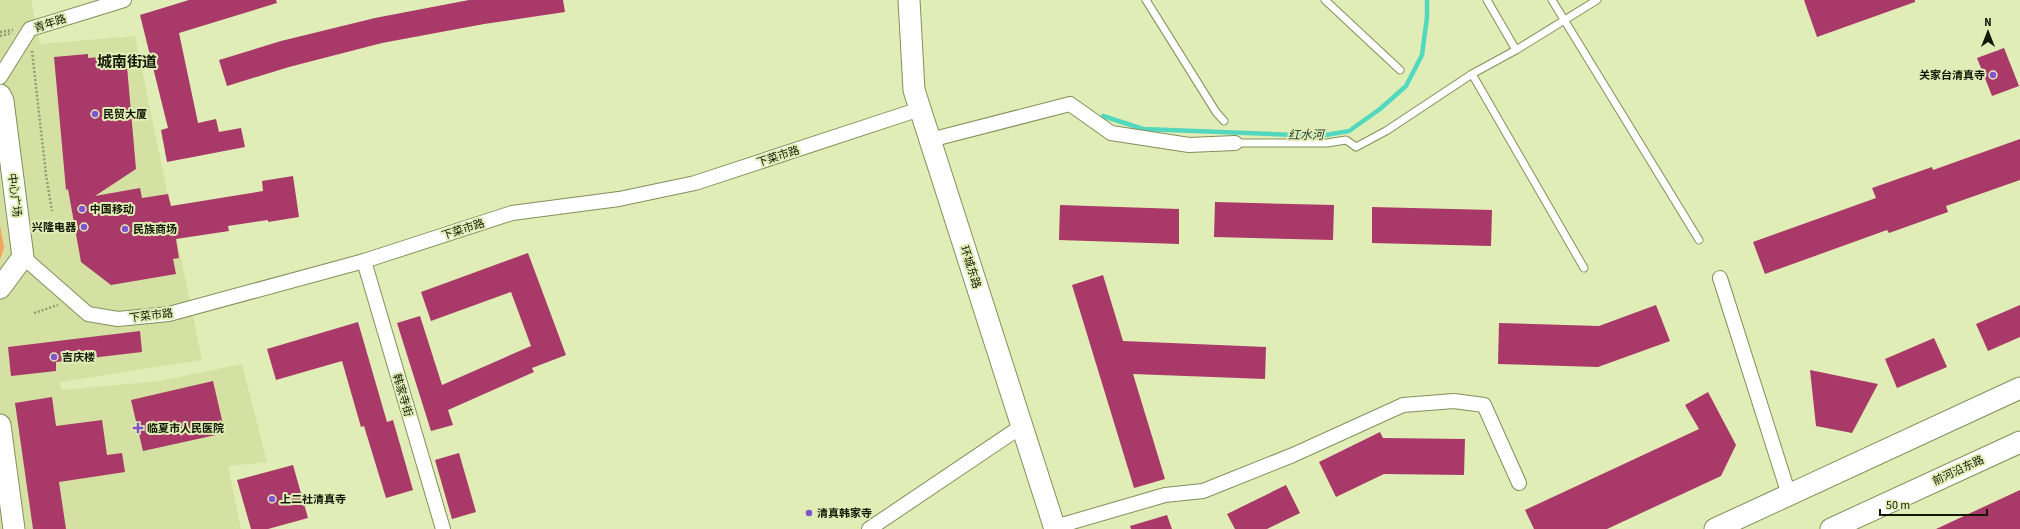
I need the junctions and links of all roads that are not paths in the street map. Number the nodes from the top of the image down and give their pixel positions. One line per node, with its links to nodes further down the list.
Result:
1 (124, 0): 12 (street, 青年路)
2 (910, 0): 14 (main road, 环城东路)
3 (1146, 0): 15 (lane)
4 (1326, 0): 10 (lane)
5 (1487, 0): 9 (lane)
6 (1552, 0): 8 (lane)
7 (1597, 0): 8 (lane)
8 (1565, 21): 9 (lane); 18 (lane)
9 (1516, 50): 11 (lane)
10 (1400, 70)
11 (1472, 74): 17 (lane); 21 (lane)
12 (0, 77)
13 (0, 95): 19 (main road, 中心广场)
14 (920, 109): 16 (main road, 环城东路); 20 (street, 下菜市路)
15 (1224, 121)
16 (930, 140): 17 (street); 26 (main road, 环城东路)
17 (1235, 143)
18 (1698, 240)
19 (24, 258): 20 (street, 下菜市路); 23 (main road)
20 (364, 261): 32 (street, 韩家寺街)
21 (1584, 268)
22 (1720, 278): 29 (street)
23 (0, 288)
24 (2020, 388): 29 (main road)
25 (0, 425): 31 (main road)
26 (1022, 426): 30 (main road, 环城东路); 33 (street)
27 (2020, 442): 35 (main road, 前河沿东路)
28 (1519, 483): 30 (street)
29 (1789, 495): 34 (main road)
30 (1055, 528)
31 (14, 529)
32 (443, 529)
33 (869, 529)
34 (1716, 529)
35 (1831, 529)

